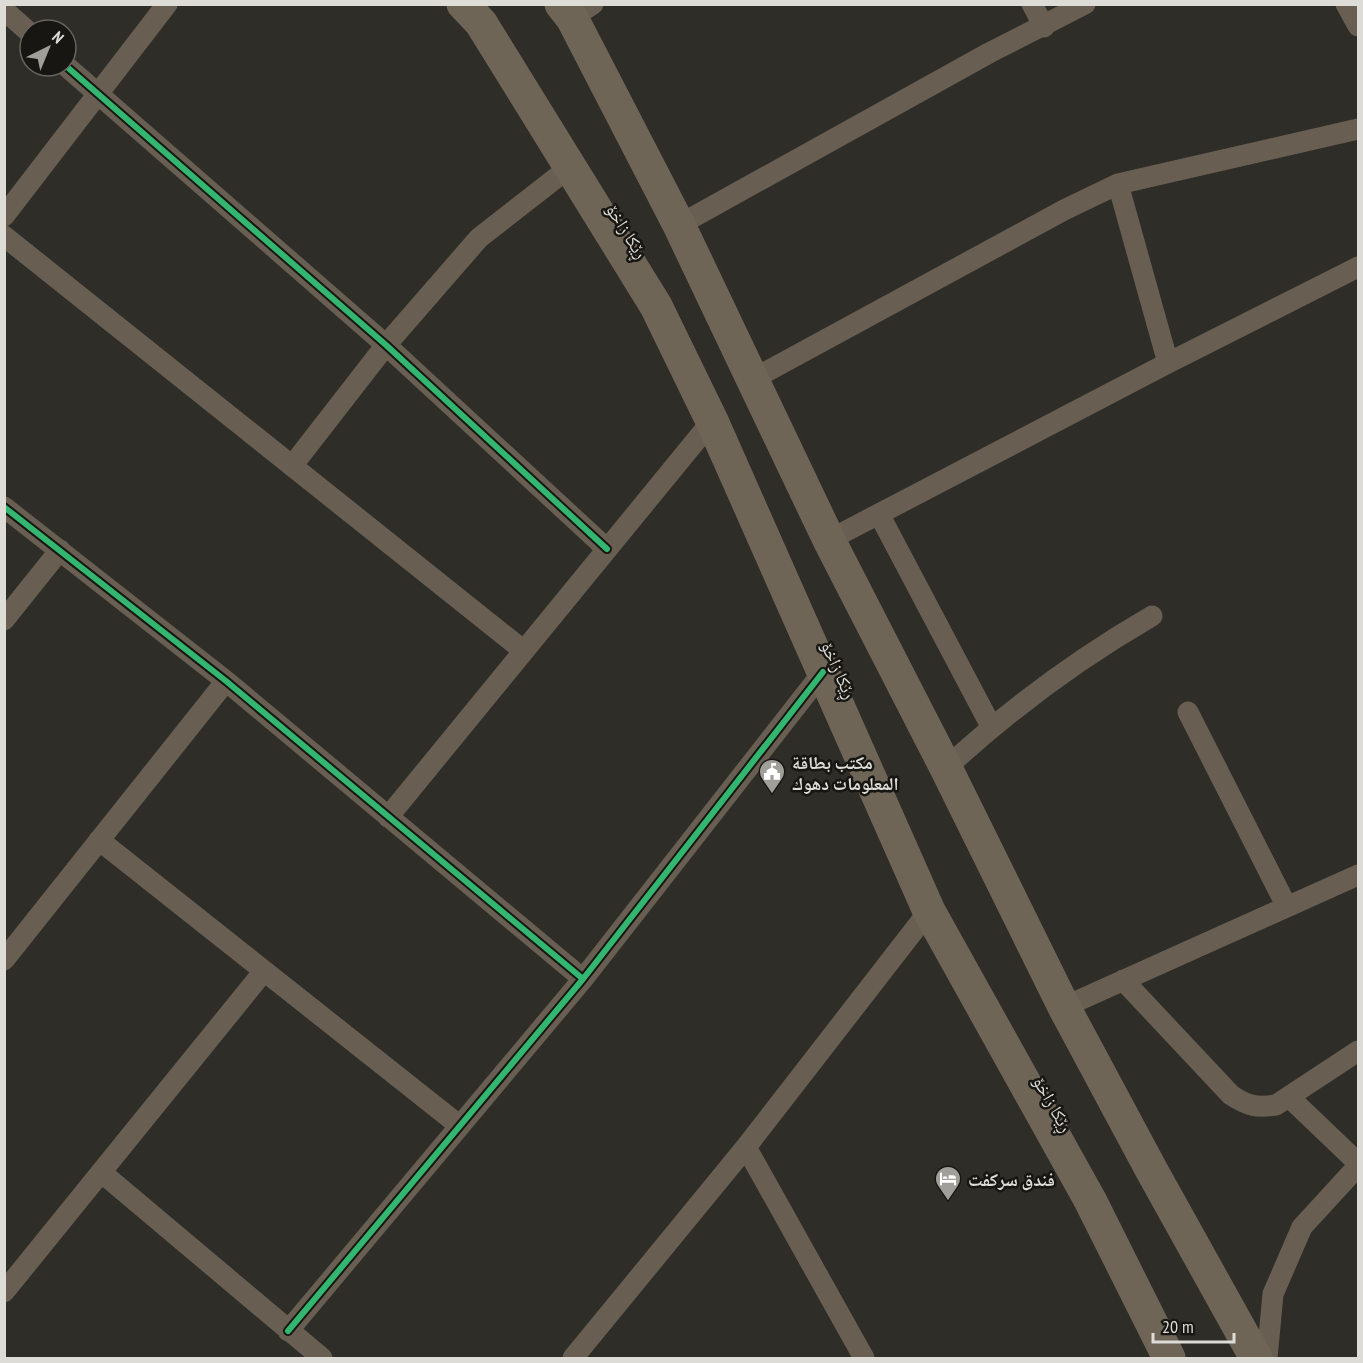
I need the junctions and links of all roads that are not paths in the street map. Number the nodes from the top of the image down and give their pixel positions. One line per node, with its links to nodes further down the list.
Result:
1 (167, 4): 12 (street)
2 (463, 4): 14 (highway, ڕێکا زاخۆ)
3 (1032, 4): 10 (street)
4 (1085, 4): 10 (street)
5 (1346, 4): 9 (street)
6 (575, 9): 17 (highway)
7 (4, 10): 8 (street)
8 (18, 22)
9 (1359, 26)
10 (1044, 27): 17 (street)
11 (78, 77): 12 (street)
12 (98, 95): 16 (street); 20 (street)
13 (1359, 129): 15 (street)
14 (570, 167): 20 (street); 23 (highway, ڕێکا زاخۆ)
15 (1119, 184): 21 (street); 22 (street)
16 (4, 216)
17 (679, 225): 22 (highway)
18 (4, 236): 24 (street)
19 (1359, 267): 21 (street)
20 (386, 345): 24 (street); 28 (street)
21 (1168, 363): 26 (street)
22 (753, 379): 27 (highway)
23 (712, 421): 28 (street); 33 (highway, ڕێکا زاخۆ)
24 (292, 466): 32 (street)
25 (4, 507): 29 (street)
26 (879, 514): 27 (street); 36 (street)
27 (829, 540): 37 (highway)
28 (607, 549): 32 (street)
29 (60, 550): 31 (street); 34 (street)
30 (1152, 616): 36 (street)
31 (4, 620)
32 (524, 651): 38 (street)
33 (823, 672): 42 (highway, ڕێکا زاخۆ); 45 (street)
34 (226, 681): 38 (street); 39 (street)
35 (1188, 712): 41 (street)
36 (991, 726): 37 (street)
37 (946, 768): 47 (highway)
38 (388, 817): 45 (street)
39 (99, 840): 43 (street); 44 (street)
40 (1359, 875): 41 (street)
41 (1287, 907): 46 (street)
42 (929, 911): 51 (street); 59 (highway, ڕێکا زاخۆ)
43 (4, 960)
44 (264, 971): 50 (street); 53 (street)
45 (583, 979): 50 (street)
46 (1123, 980): 47 (street); 49 (street)
47 (1064, 1007): 60 (highway)
48 (1359, 1051): 49 (street)
49 (1290, 1098): 52 (street)
50 (460, 1126): 55 (street)
51 (746, 1147): 57 (street); 58 (street)
52 (1359, 1164): 61 (street)
53 (101, 1172): 54 (street); 55 (street)
54 (4, 1292)
55 (288, 1331): 56 (street)
56 (322, 1359)
57 (573, 1359)
58 (864, 1359)
59 (1169, 1359)
60 (1256, 1359)
61 (1267, 1359)

